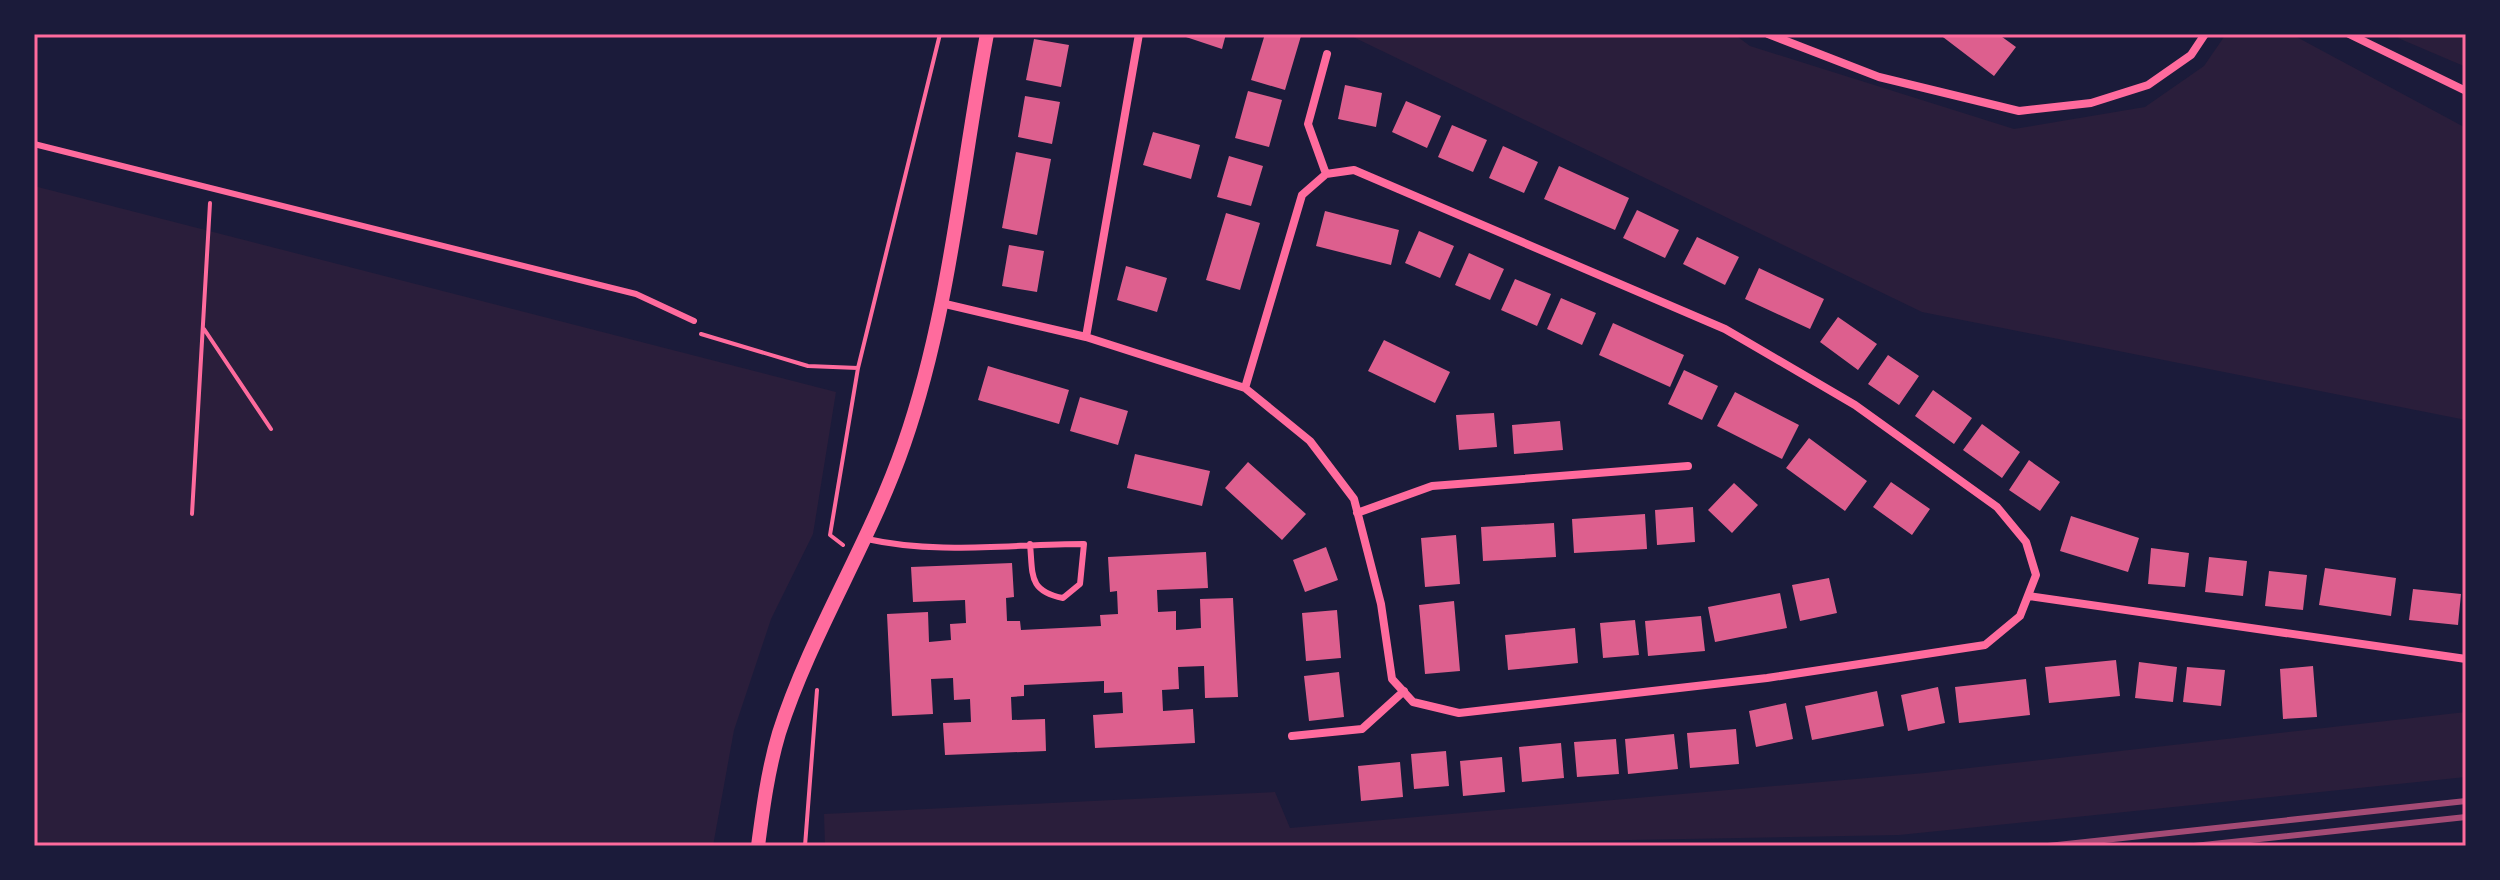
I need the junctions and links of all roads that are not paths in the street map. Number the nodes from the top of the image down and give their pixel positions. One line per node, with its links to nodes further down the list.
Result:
1 (987, 34): 10 (street)
2 (1139, 34): 12 (street)
3 (1768, 34): 4 (street)
4 (2205, 34)
5 (2349, 34): 7 (street)
6 (1327, 54): 9 (street)
7 (2466, 91)
8 (34, 144): 11 (lane)
9 (1326, 174): 13 (street); 18 (street)
10 (941, 303): 12 (street); 16 (street)
11 (694, 321)
12 (1086, 337): 13 (street)
13 (1245, 388): 15 (street)
14 (1688, 466): 15 (street)
15 (1357, 513): 20 (street)
16 (863, 539): 17 (lane); 22 (street)
17 (1030, 544): 17 (lane)
18 (2029, 596): 19 (street); 20 (street)
19 (2466, 659)
20 (1404, 691): 21 (street)
21 (1292, 736)
22 (758, 846)

